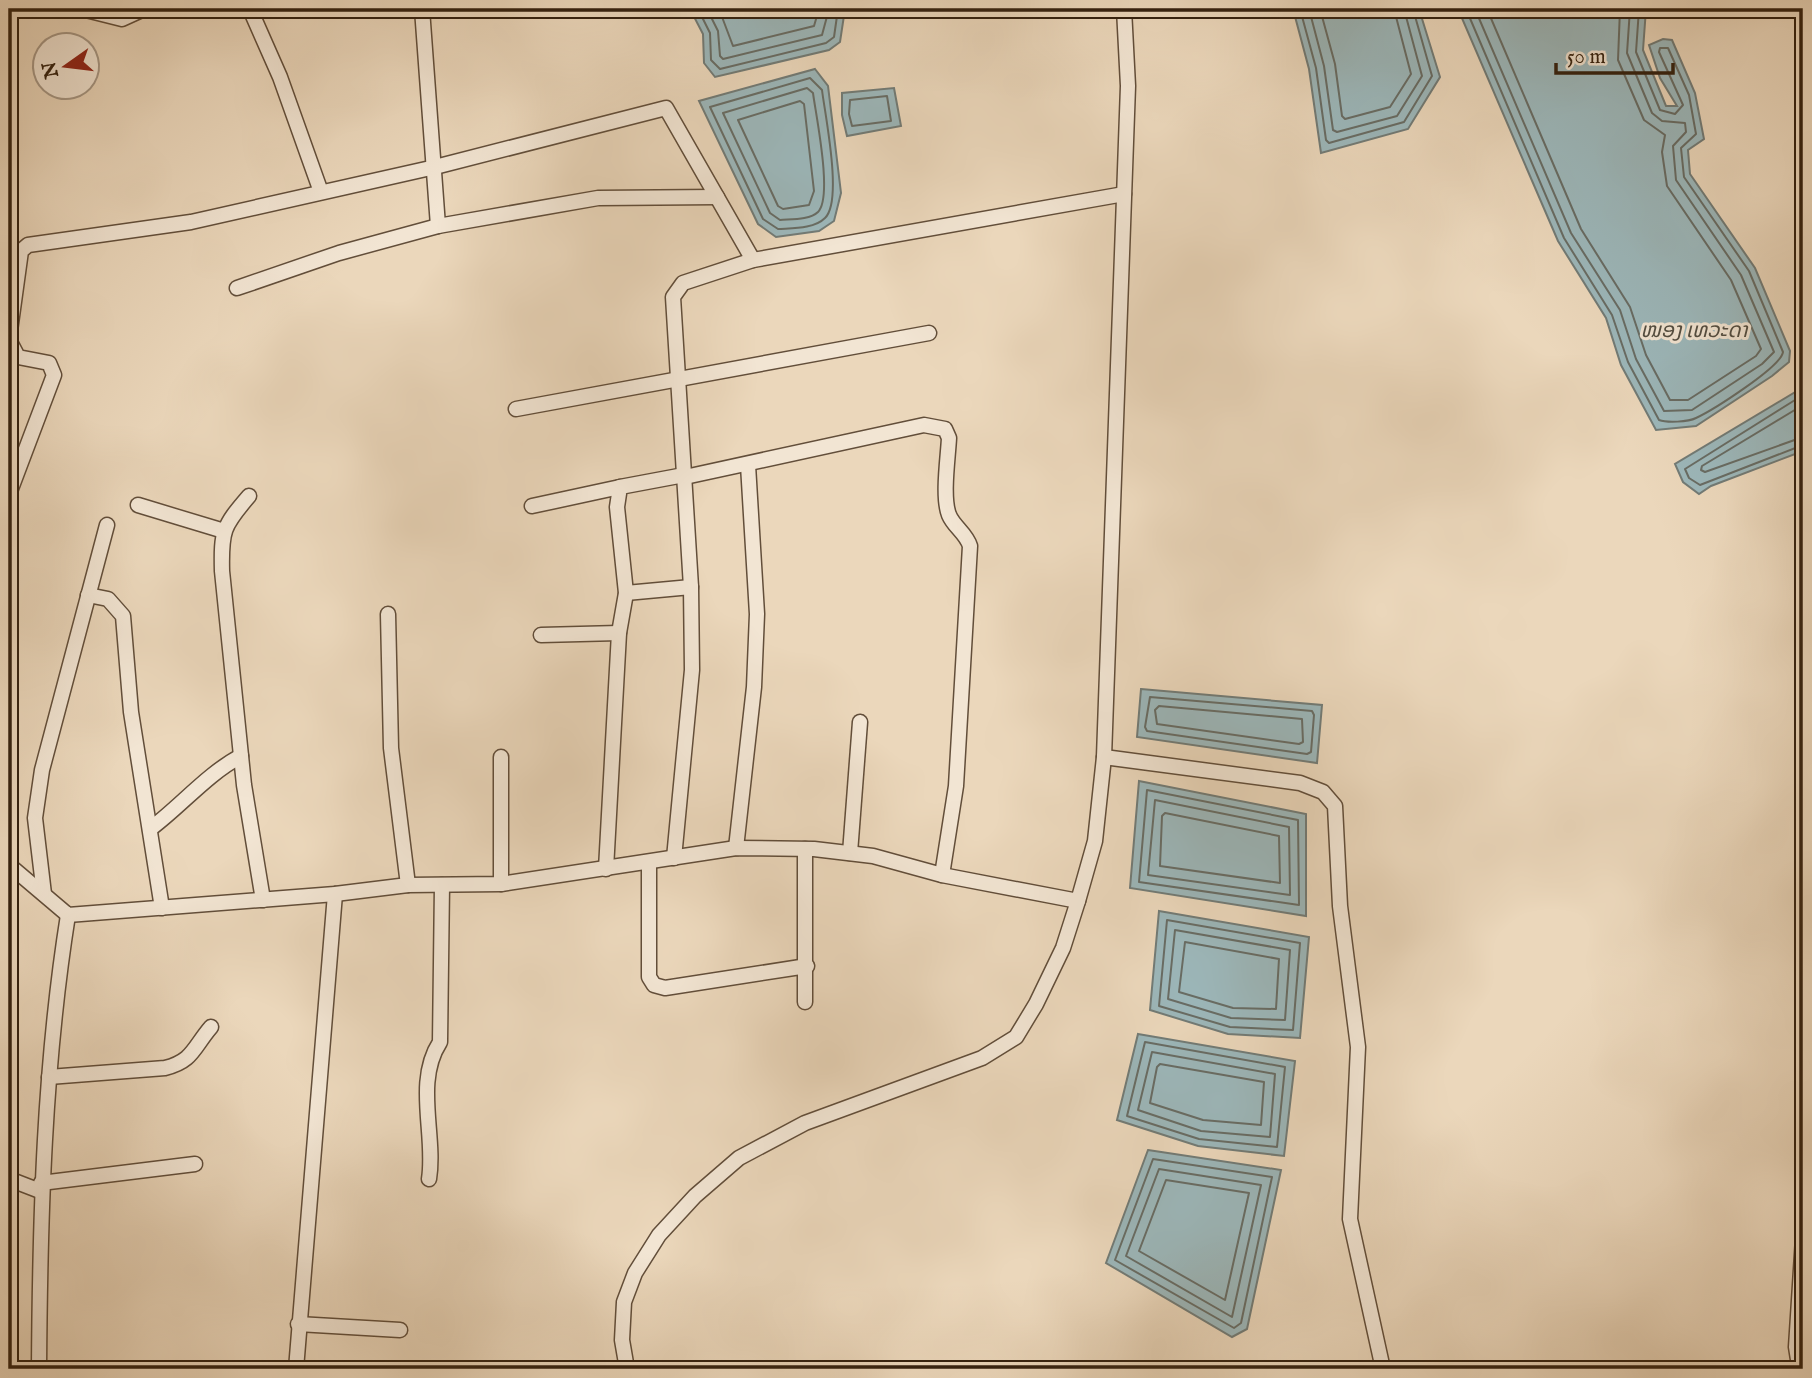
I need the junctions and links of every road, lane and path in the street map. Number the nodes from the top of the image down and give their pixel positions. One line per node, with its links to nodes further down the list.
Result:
1 (82, 9): 2 (street)
2 (144, 9)
3 (250, 9): 7 (street)
4 (422, 9): 6 (street)
5 (1124, 9): 8 (street)
6 (435, 167): 7 (street); 9 (street); 10 (street)
7 (321, 192): 14 (street)
8 (1124, 194): 11 (street); 35 (street)
9 (717, 197): 10 (street); 11 (street)
10 (438, 226): 12 (street)
11 (753, 260): 15 (street)
12 (237, 288)
13 (929, 333): 15 (street)
14 (9, 339): 20 (street)
15 (679, 379): 16 (street); 18 (street)
16 (516, 409)
17 (748, 465): 18 (street); 37 (street); 44 (street)
18 (685, 476): 19 (street); 26 (street)
19 (620, 487): 23 (street); 27 (street)
20 (9, 494)
21 (249, 496): 25 (street)
22 (138, 505): 25 (street)
23 (533, 506)
24 (107, 525): 28 (street)
25 (224, 531): 33 (street)
26 (691, 587): 27 (street); 40 (street)
27 (626, 593): 30 (street)
28 (88, 594): 36 (street); 48 (street)
29 (388, 614): 47 (street)
30 (620, 633): 31 (street); 43 (street)
31 (541, 635)
32 (860, 722): 39 (street)
33 (241, 756): 36 (street); 50 (street)
34 (501, 757): 46 (street)
35 (1104, 757): 51 (street); 69 (street)
36 (150, 829): 52 (street)
37 (736, 848): 38 (street); 40 (street)
38 (805, 849): 39 (street); 54 (street)
39 (850, 853): 44 (street)
40 (674, 858): 41 (street)
41 (649, 862): 43 (street); 54 (street)
42 (9, 866): 48 (street)
43 (606, 869): 46 (street)
44 (942, 875): 51 (street)
45 (442, 884): 46 (street); 47 (street); 60 (street)
46 (501, 884)
47 (408, 885): 49 (street)
48 (44, 894): 53 (street)
49 (335, 894): 50 (street); 63 (street)
50 (263, 900): 52 (street)
51 (1078, 901): 68 (street)
52 (162, 908): 53 (street)
53 (68, 915): 57 (street)
54 (807, 966): 55 (street)
55 (805, 1003)
56 (211, 1027): 57 (street)
57 (49, 1077): 61 (street)
58 (195, 1164): 61 (street)
59 (9, 1179): 61 (street)
60 (429, 1179)
61 (41, 1187): 66 (street)
62 (1803, 1238): 65 (street)
63 (298, 1324): 64 (street); 67 (street)
64 (400, 1330)
65 (1799, 1366)
66 (39, 1369)
67 (296, 1369)
68 (627, 1369)
69 (1383, 1369)

